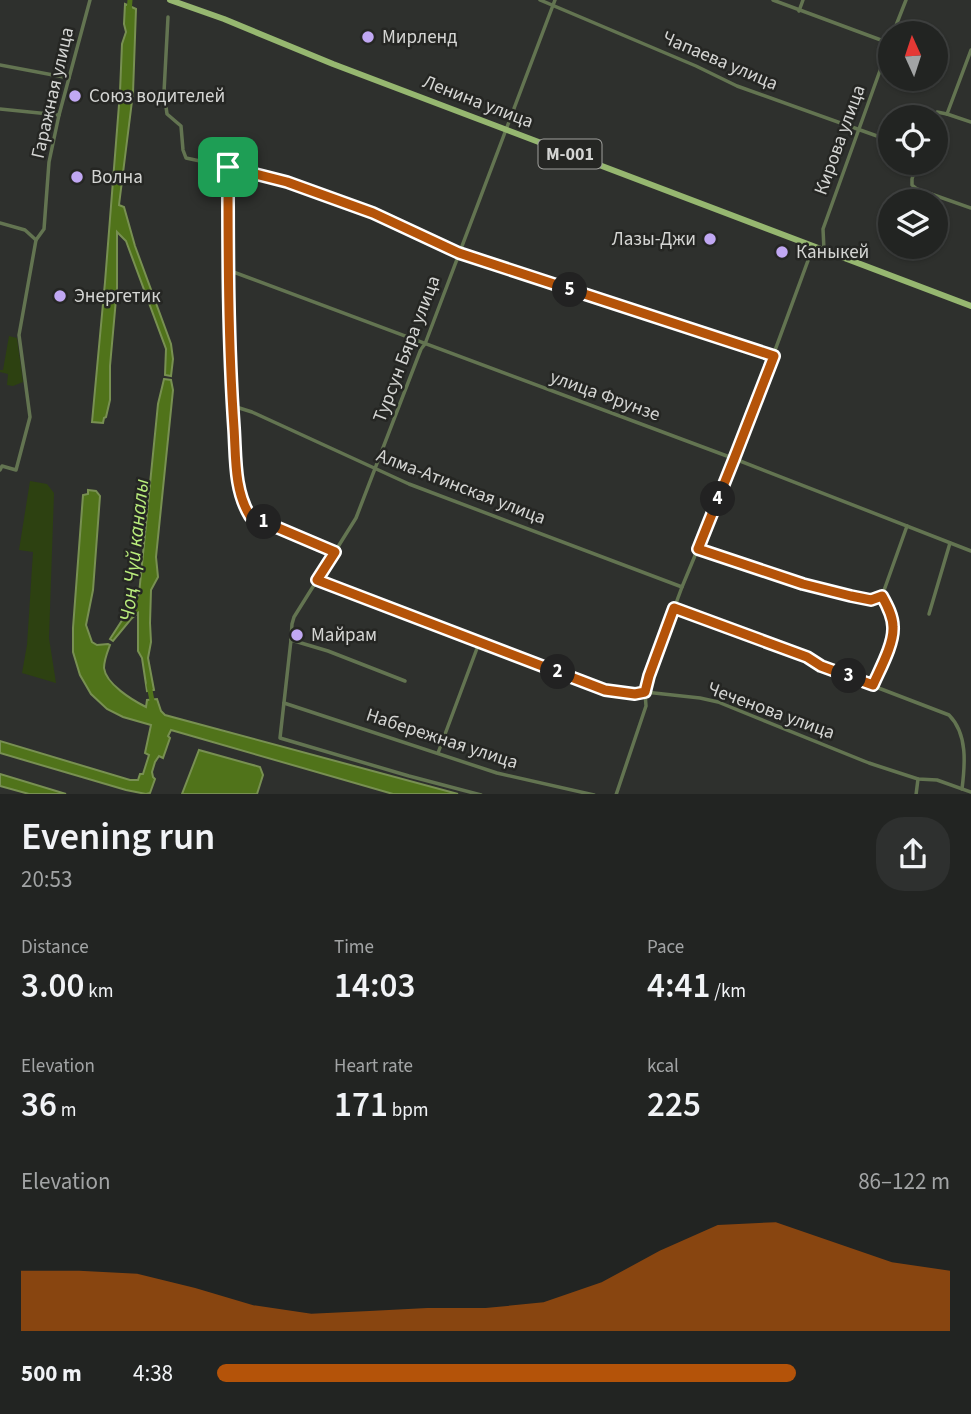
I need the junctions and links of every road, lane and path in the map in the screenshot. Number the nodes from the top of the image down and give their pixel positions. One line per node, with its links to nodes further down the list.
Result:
1 (90, 0): 16 (street, Гаражная улица)
2 (173, 0): 7 (main road, Ленина улица / М-001)
3 (540, 0): 8 (street, Чапаева улица)
4 (773, 0): 9 (street)
5 (803, 0): 9 (street)
6 (906, 0): 11 (street)
7 (184, 2): 22 (main road, Ленина улица / М-001)
8 (554, 2): 22 (street, Турсун Бяра улица); 23 (street, Чапаева улица)
9 (799, 11): 12 (street)
10 (169, 17): 25 (street)
11 (898, 21)
12 (878, 37)
13 (971, 50): 18 (street)
14 (0, 65): 16 (street)
15 (878, 74): 23 (street, Кирова улица)
16 (69, 78): 20 (street, Гаражная улица)
17 (0, 109): 20 (street)
18 (948, 111)
19 (948, 114): 21 (street)
20 (59, 115): 29 (street, Гаражная улица)
21 (971, 122)
22 (505, 129): 30 (main road, Ленина улица / М-001); 32 (street, Турсун Бяра улица)
23 (858, 129): 24 (street, Чапаева улица); 31 (street, Кирова улица)
24 (878, 136)
25 (228, 167): 32 (street); 33 (street)
26 (913, 175): 27 (street)
27 (971, 208)
28 (0, 223): 29 (street)
29 (36, 240): 39 (street)
30 (813, 247): 31 (main road, Ленина улица / М-001); 36 (street)
31 (824, 250): 34 (main road, Ленина улица / М-001)
32 (459, 253): 35 (street, Турсун Бяра улица); 36 (street)
33 (229, 270): 35 (street, улица Фрунзе); 37 (street)
34 (971, 306)
35 (425, 344): 38 (street, улица Фрунзе); 40 (street, Турсун Бяра улица)
36 (774, 356): 38 (street)
37 (233, 406): 40 (street, Алма-Атинская улица); 45 (street)
38 (734, 459): 41 (street, улица Фрунзе); 43 (street)
39 (0, 470)
40 (376, 470): 45 (street, Турсун Бяра улица); 47 (street, Алма-Атинская улица)
41 (906, 526): 42 (street, улица Фрунзе); 48 (street)
42 (950, 543): 44 (street, улица Фрунзе); 50 (street)
43 (698, 549): 47 (street); 48 (street)
44 (971, 551)
45 (335, 552): 46 (street, Турсун Бяра улица)
46 (317, 580): 51 (street, Турсун Бяра улица); 52 (street, Чеченова улица)
47 (682, 587): 49 (street)
48 (882, 596): 54 (street)
49 (674, 608): 54 (street); 55 (street)
50 (929, 614)
51 (291, 640): 53 (street); 56 (street, Турсун Бяра улица)
52 (479, 643): 55 (street, Чеченова улица); 57 (street)
53 (405, 681)
54 (873, 685): 59 (street)
55 (645, 692): 58 (street, Чеченова улица); 63 (street)
56 (284, 702): 57 (street, Набережная улица); 61 (street, Турсун Бяра улица)
57 (438, 753): 62 (street, Набережная улица)
58 (918, 779): 59 (street, Чеченова улица); 64 (street)
59 (962, 789): 60 (street, Чеченова улица)
60 (971, 792)
61 (481, 794)
62 (594, 794)
63 (615, 794)
64 (916, 794)

